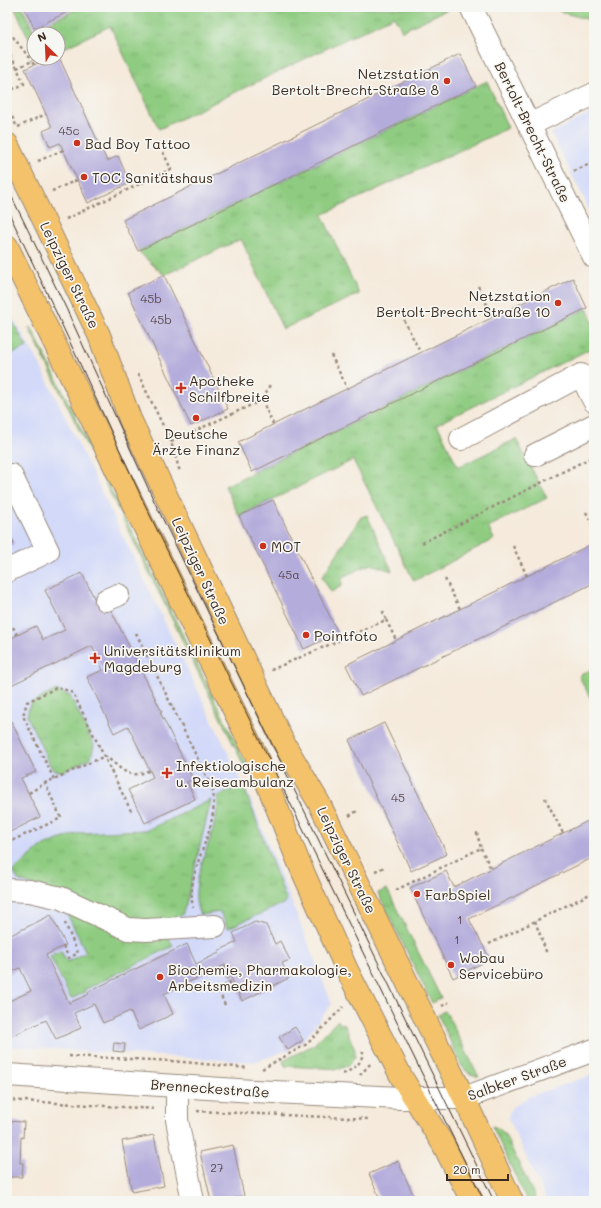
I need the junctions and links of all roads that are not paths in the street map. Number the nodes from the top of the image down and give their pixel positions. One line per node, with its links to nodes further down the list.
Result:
1 (471, 7): 3 (street, Bertolt-Brecht-Straße)
2 (594, 94): 3 (street)
3 (529, 125): 6 (street, Bertolt-Brecht-Straße)
4 (12, 136): 19 (main road, Leipziger Straße)
5 (7, 246): 18 (main road)
6 (594, 257)
7 (594, 401): 9 (street)
8 (594, 425): 10 (street)
9 (461, 439)
10 (535, 455)
11 (7, 475): 12 (street)
12 (7, 571)
13 (7, 890): 14 (street)
14 (207, 927)
15 (594, 1050): 19 (street, Salbker Straße)
16 (7, 1074): 17 (street, Brenneckestraße)
17 (177, 1086): 18 (street, Brenneckestraße); 20 (street)
18 (414, 1098): 19 (street, Salbker Straße); 21 (main road)
19 (464, 1098): 22 (main road, Leipziger Straße)
20 (193, 1201)
21 (472, 1201)
22 (512, 1201)

